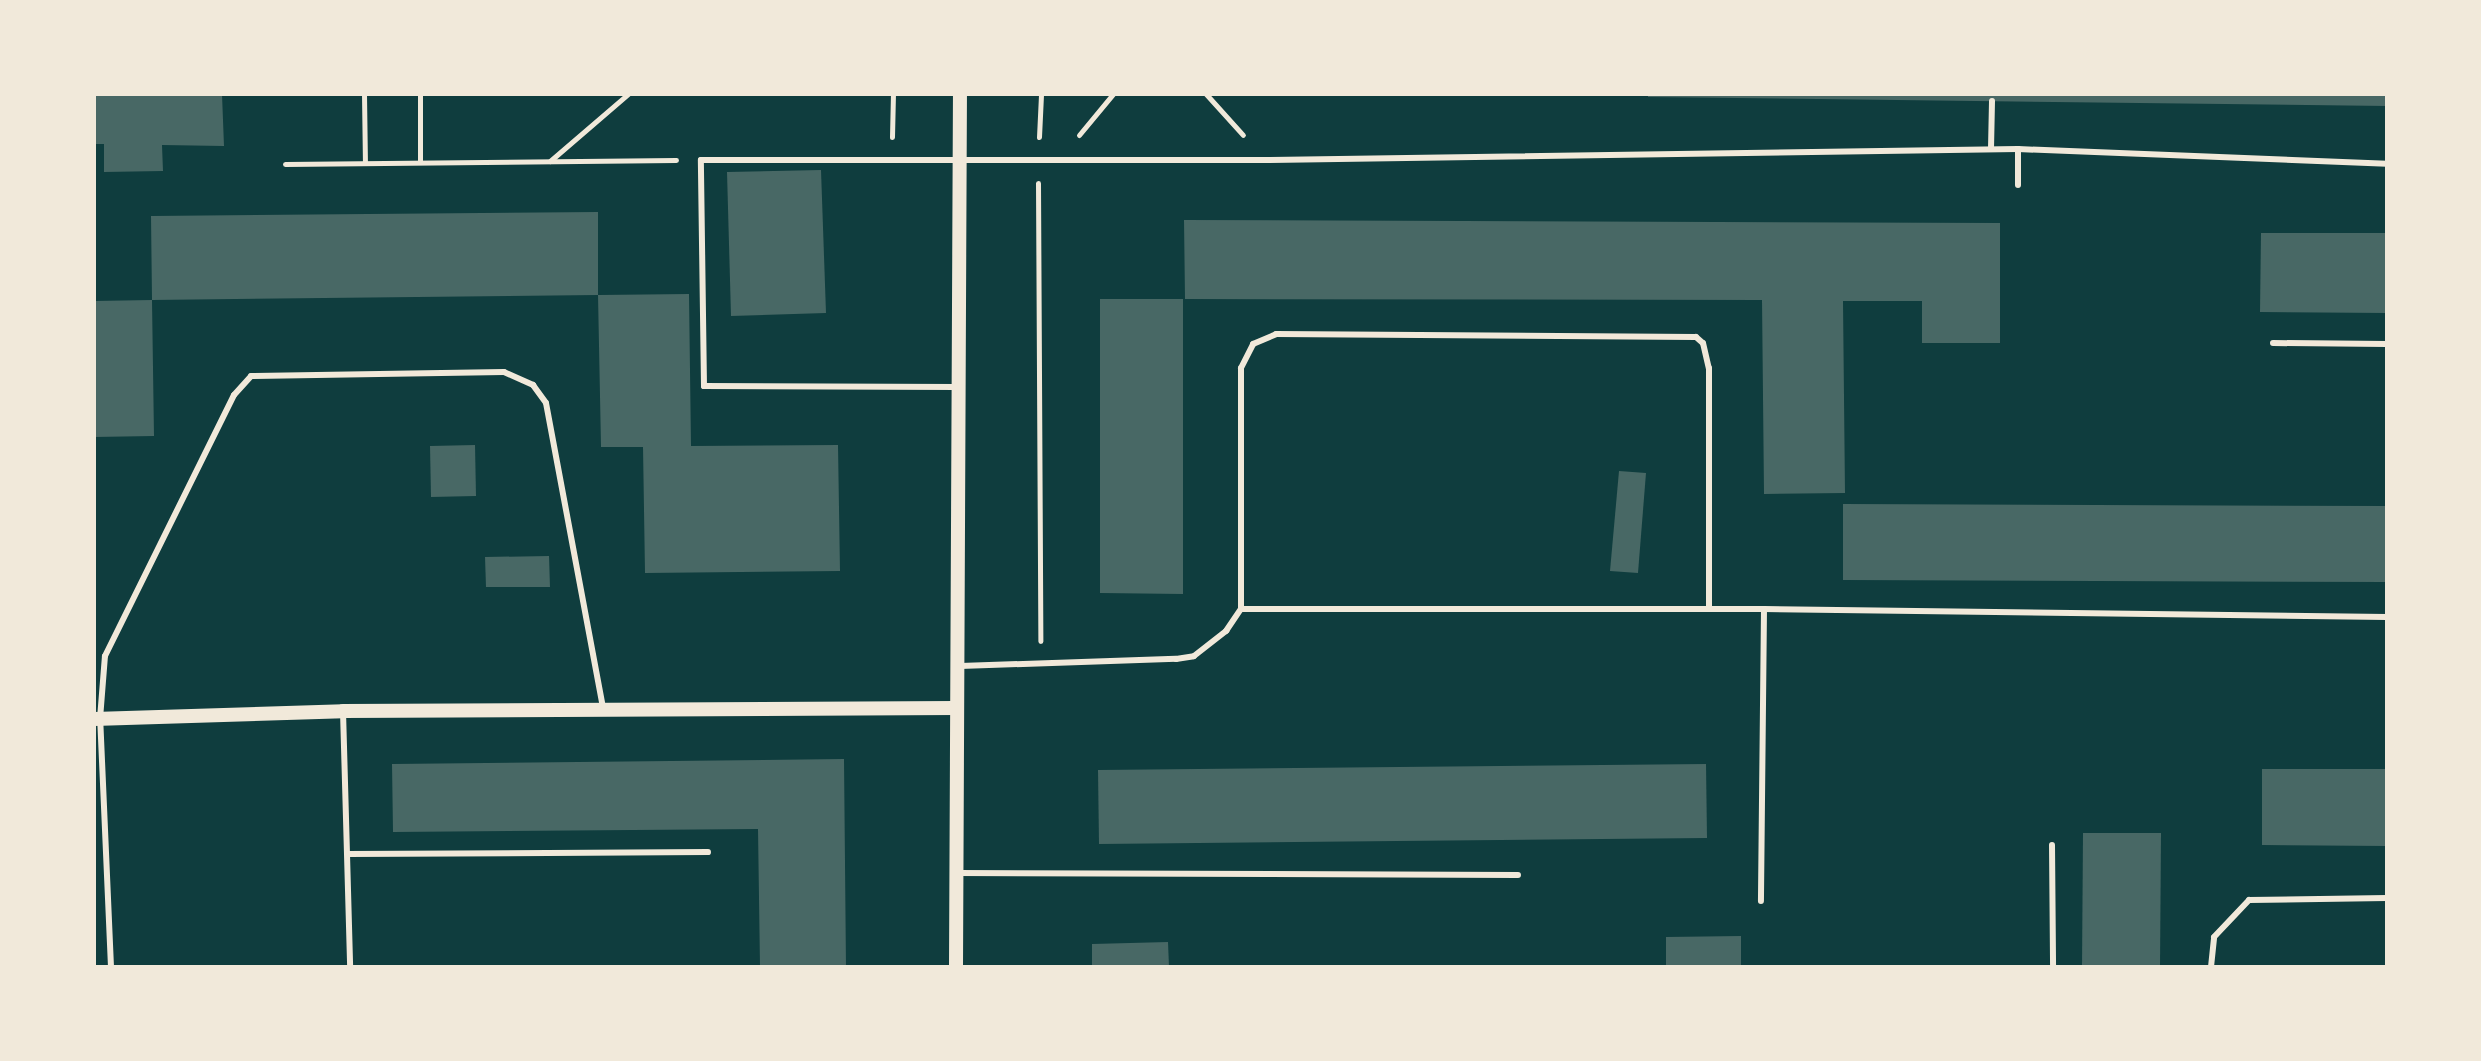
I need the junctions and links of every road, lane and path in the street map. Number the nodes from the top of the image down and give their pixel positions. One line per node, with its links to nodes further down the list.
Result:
1 (364, 94): 20 (path)
2 (420, 94): 19 (path)
3 (628, 94): 18 (path)
4 (893, 94): 12 (path)
5 (960, 94): 13 (street)
6 (1041, 94): 15 (path)
7 (1113, 94): 16 (path)
8 (1206, 94): 17 (path)
9 (1992, 101): 10 (lane)
10 (1991, 149): 11 (lane); 17 (lane)
11 (2018, 149): 22 (lane); 23 (lane)
12 (892, 158): 13 (lane); 14 (lane)
13 (960, 159): 15 (lane); 26 (street)
14 (701, 160): 18 (path); 26 (lane)
15 (1038, 160): 16 (lane); 32 (path)
16 (1058, 160): 17 (lane)
17 (1265, 160)
18 (550, 161): 19 (path)
19 (420, 162): 20 (path)
20 (365, 163): 21 (path)
21 (285, 164)
22 (2387, 164)
23 (2018, 185)
24 (2273, 343): 25 (lane)
25 (2387, 344)
26 (962, 387): 31 (street)
27 (1241, 609): 28 (lane); 28 (lane); 32 (lane)
28 (1709, 609): 29 (lane)
29 (1764, 609): 30 (lane); 43 (lane)
30 (2387, 617)
31 (959, 666): 32 (lane); 34 (street)
32 (1040, 666)
33 (603, 708): 34 (street); 35 (street); 36 (lane)
34 (956, 708): 40 (street)
35 (343, 711): 36 (street); 39 (lane)
36 (97, 719): 44 (lane)
37 (2052, 845): 47 (lane)
38 (708, 852): 39 (lane)
39 (348, 854): 45 (lane)
40 (957, 873): 41 (lane); 46 (street)
41 (1518, 875)
42 (2387, 898): 48 (lane)
43 (1761, 901)
44 (111, 967)
45 (350, 967)
46 (956, 967)
47 (2053, 967)
48 (2211, 967)

